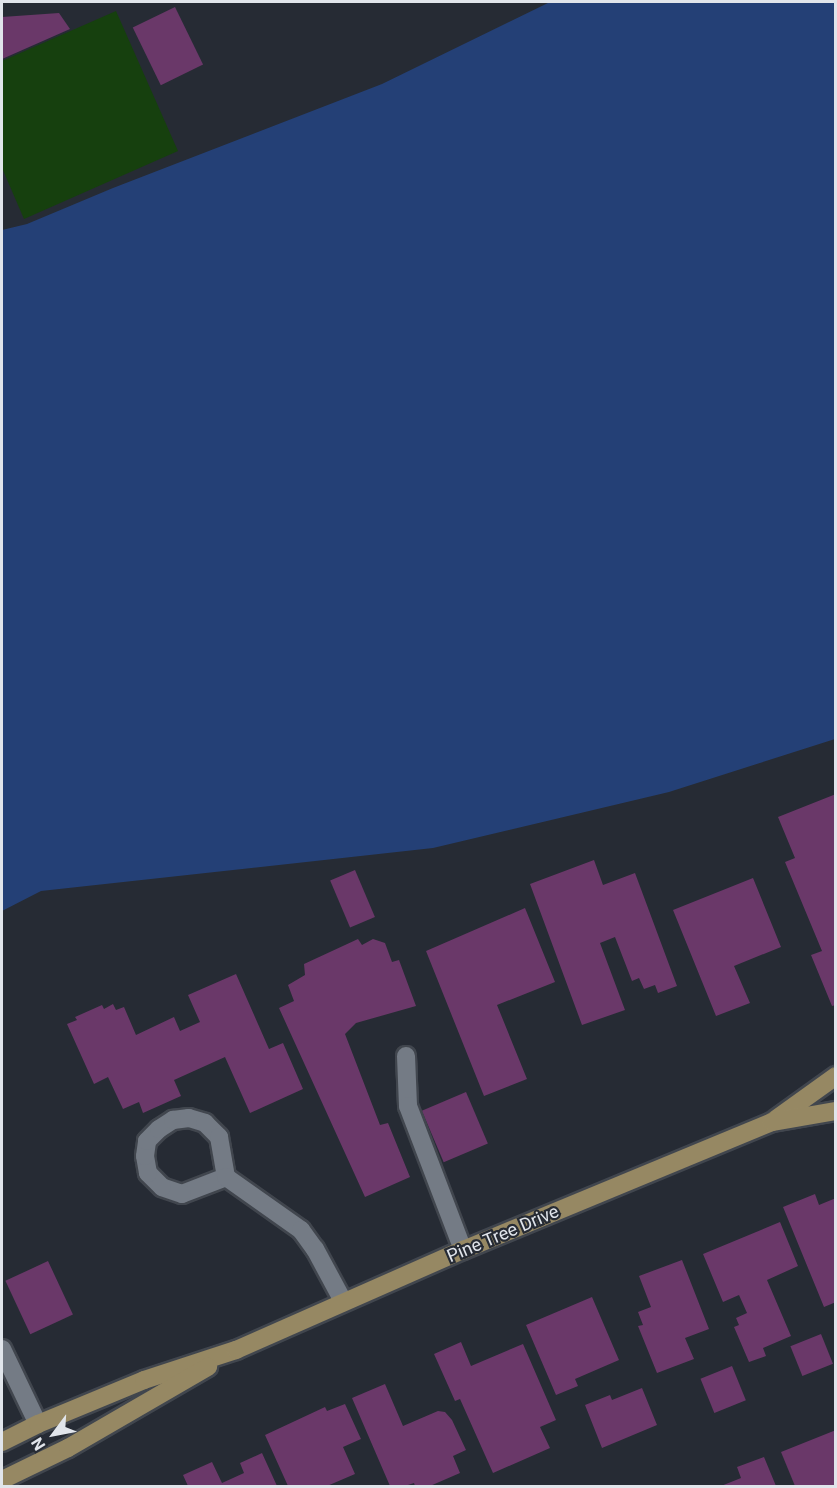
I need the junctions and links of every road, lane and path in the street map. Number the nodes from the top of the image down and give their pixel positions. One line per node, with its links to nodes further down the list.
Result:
1 (406, 1056): 6 (street)
2 (836, 1076): 4 (main road, Pine Tree Drive)
3 (836, 1112): 4 (main road, Pine Tree Drive)
4 (772, 1122): 6 (main road, Pine Tree Drive)
5 (226, 1177): 5 (street); 7 (street)
6 (463, 1250): 7 (main road, Pine Tree Drive)
7 (343, 1301): 9 (main road, Pine Tree Drive)
8 (2, 1349): 10 (street)
9 (236, 1350): 10 (main road, Pine Tree Drive); 12 (main road, Pine Tree Drive)
10 (38, 1424): 11 (main road, Pine Tree Drive)
11 (2, 1442)
12 (2, 1480): 13 (street)
13 (4, 1486)

